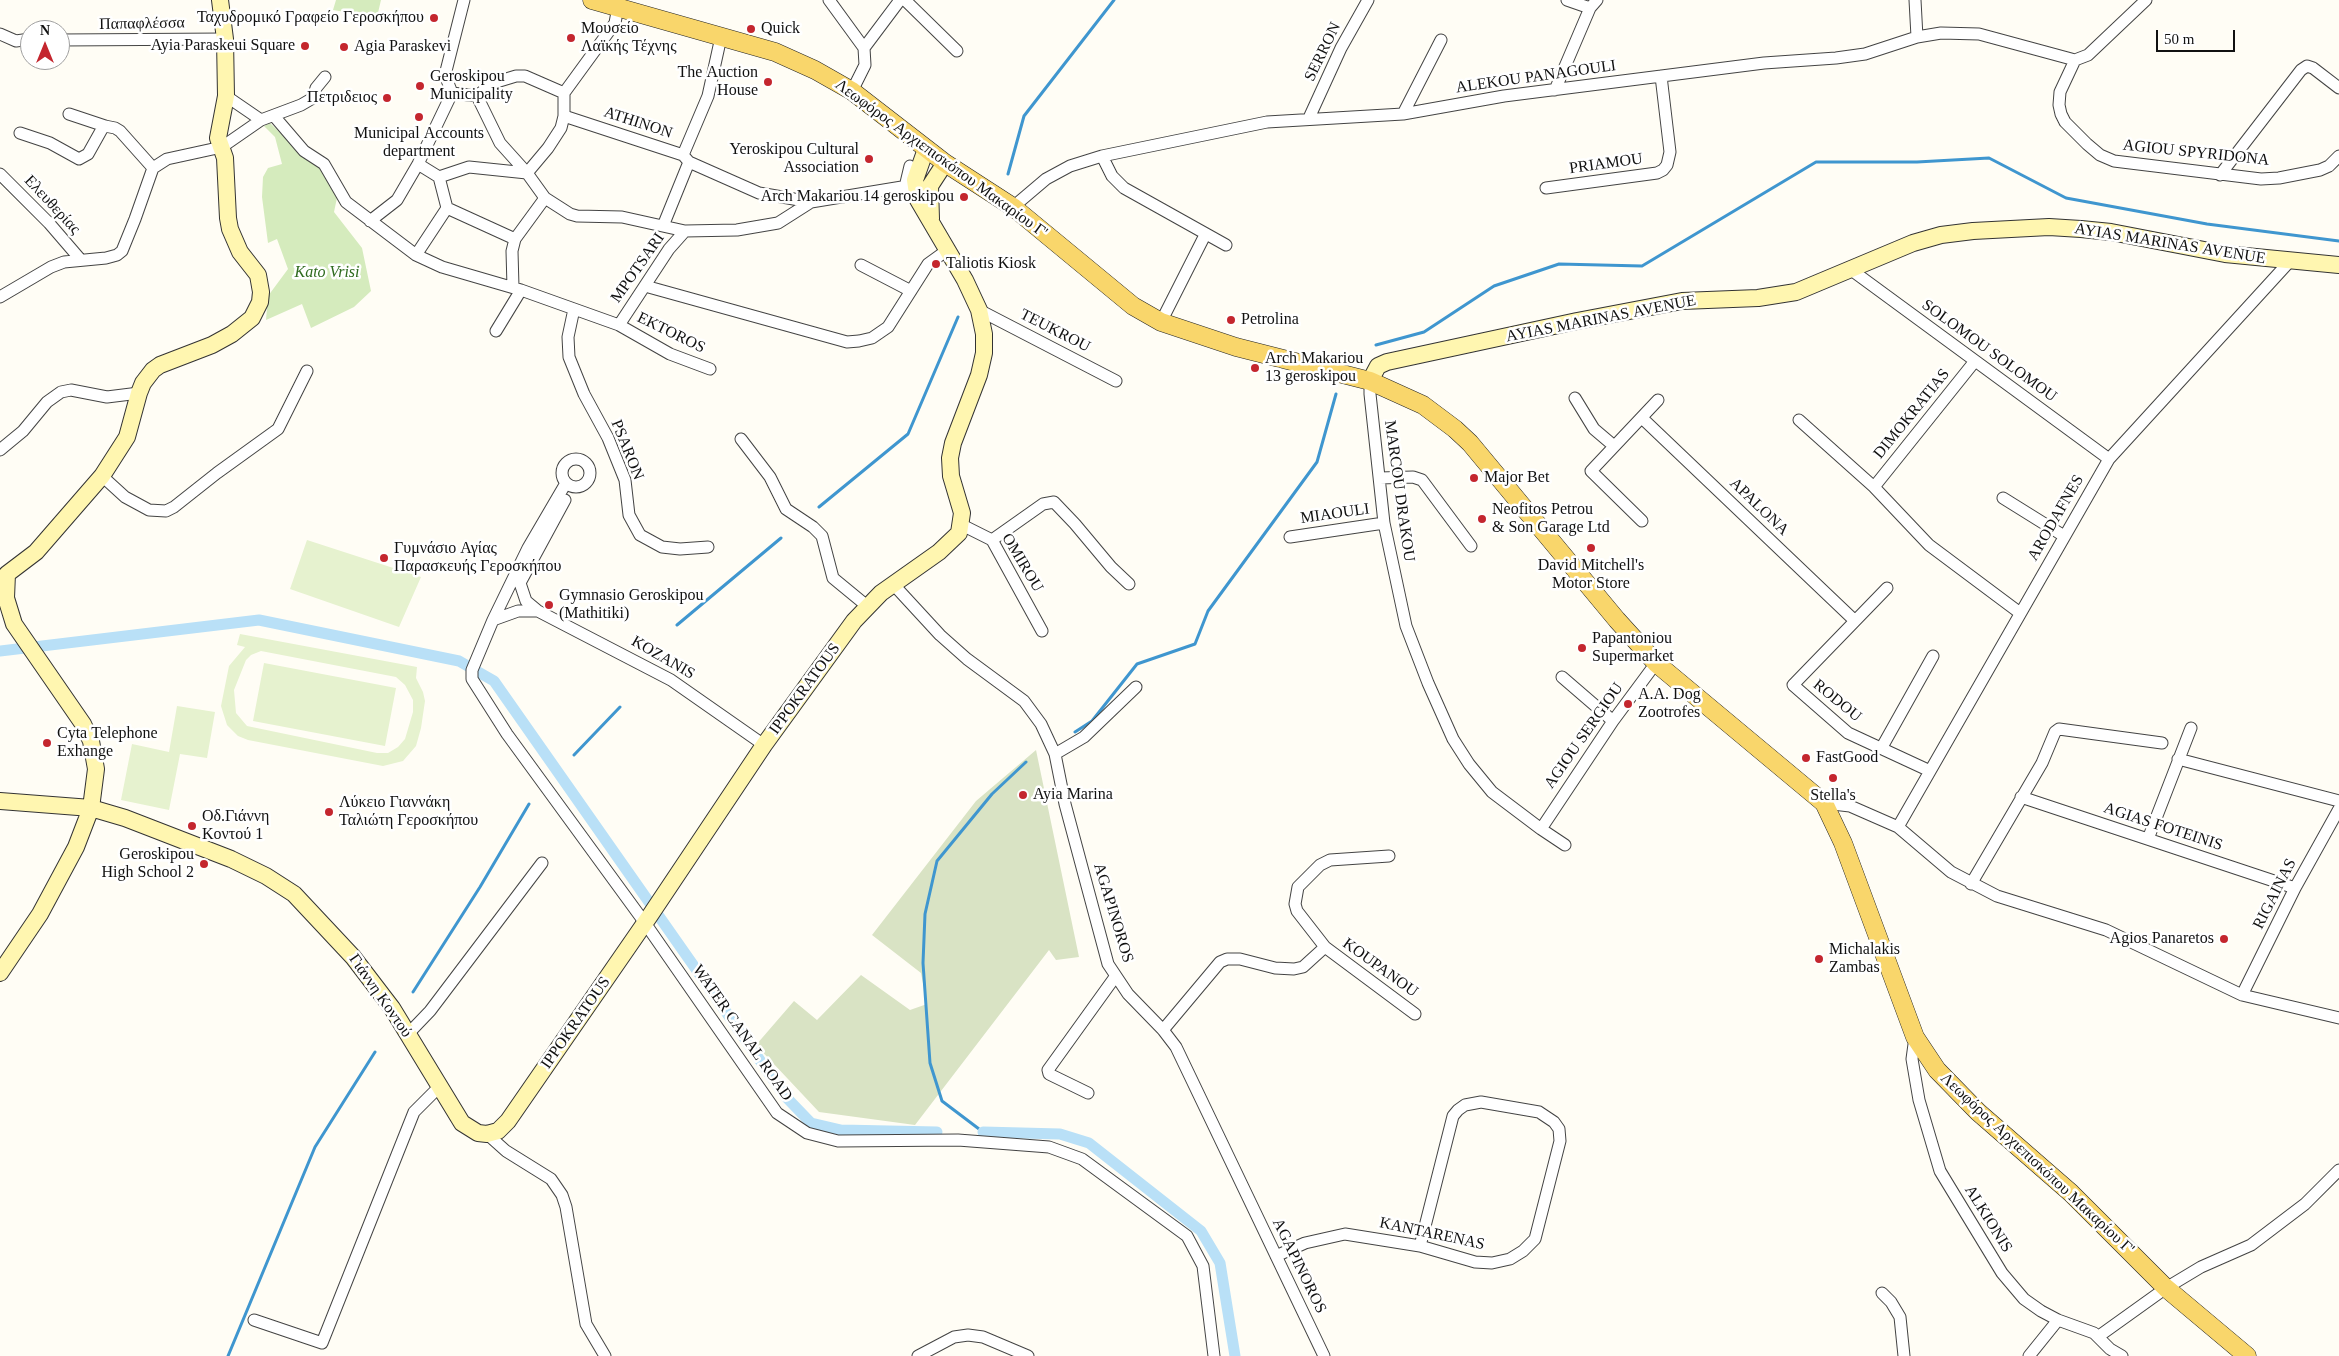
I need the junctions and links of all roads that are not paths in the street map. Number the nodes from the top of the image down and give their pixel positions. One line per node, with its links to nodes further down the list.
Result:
1 (464, 0): 28 (street)
2 (592, 0): 11 (main road, Λεωφόρος Αρχιεπισκόπου Μακαρίου Γ')
3 (830, 0): 20 (street)
4 (900, 0): 20 (street)
5 (905, 0): 21 (street)
6 (1368, 0): 36 (street, SERRON)
7 (1567, 0): 12 (street)
8 (1915, 0): 15 (street)
9 (2146, 0): 22 (street)
10 (221, 2): 16 (street)
11 (618, 4): 14 (main road, Λεωφόρος Αρχιεπισκόπου Μακαρίου Γ'); 29 (street)
12 (1594, 4): 26 (street)
13 (0, 34): 19 (street)
14 (721, 37): 27 (main road, Λεωφόρος Αρχιεπισκόπου Μακαρίου Γ'); 44 (street)
15 (1917, 37): 22 (street, ALEKOU PANAGOULI); 23 (street, ALEKOU PANAGOULI)
16 (225, 39): 17 (street, Παπαφλέσσα); 30 (street)
17 (70, 40)
18 (1441, 40): 33 (street)
19 (20, 41)
20 (864, 48): 27 (street)
21 (957, 51)
22 (2075, 60): 51 (street, AGIOU SPYRIDONA)
23 (1661, 76): 26 (street, ALEKOU PANAGOULI); 54 (street, PRIAMOU)
24 (326, 77): 34 (street)
25 (2339, 88): 51 (street)
26 (1555, 90): 33 (street, ALEKOU PANAGOULI)
27 (852, 91): 41 (main road, Λεωφόρος Αρχιεπισκόπου Μακαρίου Γ')
28 (452, 93): 31 (street); 46 (street)
29 (564, 93): 31 (street); 35 (street)
30 (226, 96): 37 (street); 40 (street)
31 (477, 96): 49 (street)
32 (69, 114): 38 (street)
33 (1403, 114): 36 (street, ALEKOU PANAGOULI)
34 (274, 116): 37 (street); 59 (street, EKTOROS)
35 (564, 116): 44 (street, ATHINON); 49 (street)
36 (1309, 118): 42 (street, ALEKOU PANAGOULI)
37 (261, 120): 40 (street)
38 (105, 126): 39 (street); 48 (street)
39 (20, 133)
40 (222, 146): 48 (street); 87 (street)
41 (926, 149): 45 (main road, Λεωφόρος Αρχιεπισκόπου Μακαρίου Γ'); 53 (street)
42 (1102, 156): 57 (street, ALEKOU PANAGOULI); 63 (street)
43 (2339, 156): 51 (street, AGIOU SPYRIDONA)
44 (686, 158): 56 (street, ATHINON); 61 (street)
45 (945, 162): 57 (main road, Λεωφόρος Αρχιεπισκόπου Μακαρίου Γ'); 60 (street)
46 (418, 164): 52 (street); 59 (street)
47 (910, 166): 53 (street)
48 (153, 168): 68 (street)
49 (527, 173): 52 (street); 55 (street)
50 (0, 174): 68 (street, Ελευθερίας)
51 (2220, 175)
52 (439, 178): 58 (street)
53 (910, 188): 56 (street); 60 (street)
54 (1546, 188)
55 (545, 198): 61 (street); 64 (street)
56 (812, 202): 62 (street)
57 (1013, 207): 79 (main road, Λεωφόρος Αρχιεπισκόπου Μακαρίου Γ')
58 (447, 208): 64 (street); 67 (street)
59 (370, 221): 67 (street, EKTOROS)
60 (932, 224): 66 (street)
61 (663, 226): 62 (street)
62 (685, 231): 73 (street, MPOTSARI)
63 (1205, 235): 65 (street); 79 (street)
64 (515, 239): 74 (street)
65 (1226, 245)
66 (946, 251): 75 (street); 78 (street)
67 (416, 255): 74 (street, EKTOROS)
68 (80, 259): 76 (street)
69 (2290, 261): 71 (street, AYIAS MARINAS AVENUE); 72 (street, AYIAS MARINAS AVENUE); 95 (street, ARODAFNES)
70 (861, 265): 75 (street)
71 (2339, 265)
72 (1850, 269): 82 (street, SOLOMOU SOLOMOU); 86 (street, AYIAS MARINAS AVENUE)
73 (645, 286): 75 (street); 80 (street, MPOTSARI)
74 (517, 289): 77 (street, EKTOROS); 81 (street)
75 (910, 291)
76 (0, 297)
77 (574, 309): 80 (street, EKTOROS); 107 (street, PSARON)
78 (979, 310): 85 (street, TEUKROU); 102 (street)
79 (1161, 322): 86 (main road, Λεωφόρος Αρχιεπισκόπου Μακαρίου Γ')
80 (619, 325): 83 (street, EKTOROS)
81 (496, 331)
82 (1975, 361): 95 (street, SOLOMOU SOLOMOU); 98 (street, DIMOKRATIAS)
83 (710, 369)
84 (307, 371): 96 (street)
85 (1116, 381)
86 (1370, 381): 97 (street, MARCOU DRAKOU); 119 (main road, Λεωφόρος Αρχιεπισκόπου Μακαρίου Γ')
87 (139, 392): 94 (street); 96 (street)
88 (1575, 398): 93 (street)
89 (1658, 400): 90 (street)
90 (1642, 418): 93 (street); 116 (street, APALONA)
91 (1798, 420): 98 (street)
92 (741, 440): 112 (street)
93 (1614, 446): 100 (street)
94 (0, 450)
95 (2109, 459): 103 (street, ARODAFNES)
96 (102, 476): 108 (street)
97 (1380, 478): 101 (street, MARCOU DRAKOU); 106 (street)
98 (1874, 488): 114 (street)
99 (2003, 498): 103 (street)
100 (1642, 521)
101 (1384, 523): 104 (street, MIAOULI); 137 (street, MARCOU DRAKOU)
102 (962, 524): 105 (street, OMIROU); 109 (street, IPPOKRATOUS)
103 (2064, 536): 114 (street, ARODAFNES)
104 (1290, 537)
105 (992, 540): 110 (street); 117 (street, OMIROU)
106 (1471, 546)
107 (708, 547)
108 (4, 577): 134 (street)
109 (893, 584): 112 (street, IPPOKRATOUS); 127 (street, AGAPINOROS)
110 (1129, 584)
111 (1887, 588): 116 (street, RODOU)
112 (867, 606): 125 (street, IPPOKRATOUS)
113 (538, 611): 115 (street); 115 (street, KOZANIS); 125 (street, KOZANIS)
114 (2020, 613): 129 (street, ARODAFNES)
115 (493, 620): 144 (street, WATER CANAL ROAD)
116 (1854, 620): 126 (street, RODOU)
117 (1042, 631)
118 (1933, 656): 126 (street)
119 (1656, 663): 122 (street, AGIOU SERGIOU); 133 (main road, Λεωφόρος Αρχιεπισκόπου Μακαρίου Γ')
120 (1562, 676): 122 (street)
121 (1136, 687): 127 (street)
122 (1614, 721): 137 (street, AGIOU SERGIOU)
123 (2191, 728): 128 (street)
124 (2162, 744): 130 (street)
125 (764, 745): 144 (street, IPPOKRATOUS)
126 (1882, 747): 129 (street, RODOU)
127 (1054, 754): 147 (street, AGAPINOROS)
128 (2178, 759): 131 (street); 138 (street)
129 (1930, 771): 136 (street, ARODAFNES)
130 (2021, 797): 138 (street, AGIAS FOTEINIS); 142 (street)
131 (2339, 801)
132 (0, 802): 134 (street, Γιάννη Κοντού)
133 (1824, 803): 136 (street); 153 (main road, Λεωφόρος Αρχιεπισκόπου Μακαρίου Γ')
134 (91, 808): 146 (street); 152 (street, Γιάννη Κοντού)
135 (2339, 809): 143 (street, RIGAINAS)
136 (1898, 827): 142 (street)
137 (1541, 829): 139 (street, MARCOU DRAKOU)
138 (2148, 838): 143 (street, AGIAS FOTEINIS)
139 (1565, 845)
140 (1389, 856): 145 (street, KOUPANOU)
141 (542, 863): 152 (street)
142 (1971, 884): 148 (street)
143 (2295, 888): 148 (street, RIGAINAS)
144 (647, 920): 156 (street, IPPOKRATOUS); 169 (street, WATER CANAL ROAD)
145 (1325, 948): 149 (street, KOUPANOU); 151 (street, KOUPANOU)
146 (0, 973)
147 (1115, 977): 151 (street, AGAPINOROS); 155 (street)
148 (2242, 995): 150 (street)
149 (1415, 1014)
150 (2339, 1018)
151 (1163, 1030): 159 (street, AGAPINOROS)
152 (407, 1035): 154 (street, Γιάννη Κοντού)
153 (1915, 1038): 160 (main road, Λεωφόρος Αρχιεπισκόπου Μακαρίου Γ'); 163 (street, ALKIONIS)
154 (439, 1087): 156 (street, Γιάννη Κοντού); 162 (street)
155 (1088, 1093)
156 (487, 1134): 166 (street, Γιάννη Κοντού)
157 (2339, 1170): 160 (street)
158 (1420, 1246): 158 (street, KANTARENAS); 159 (street, KANTARENAS)
159 (1276, 1256): 170 (street, AGAPINOROS)
160 (2166, 1288): 164 (street); 173 (main road, Λεωφόρος Αρχιεπισκόπου Μακαρίου Γ')
161 (1882, 1293): 171 (street)
162 (254, 1320)
163 (2058, 1320): 164 (street, ALKIONIS); 172 (street)
164 (2099, 1336): 165 (street, ALKIONIS)
165 (2117, 1355)
166 (605, 1356)
167 (918, 1356): 168 (street)
168 (1028, 1356)
169 (1214, 1356)
170 (1324, 1356)
171 (1904, 1356)
172 (2029, 1356)
173 (2247, 1356)

